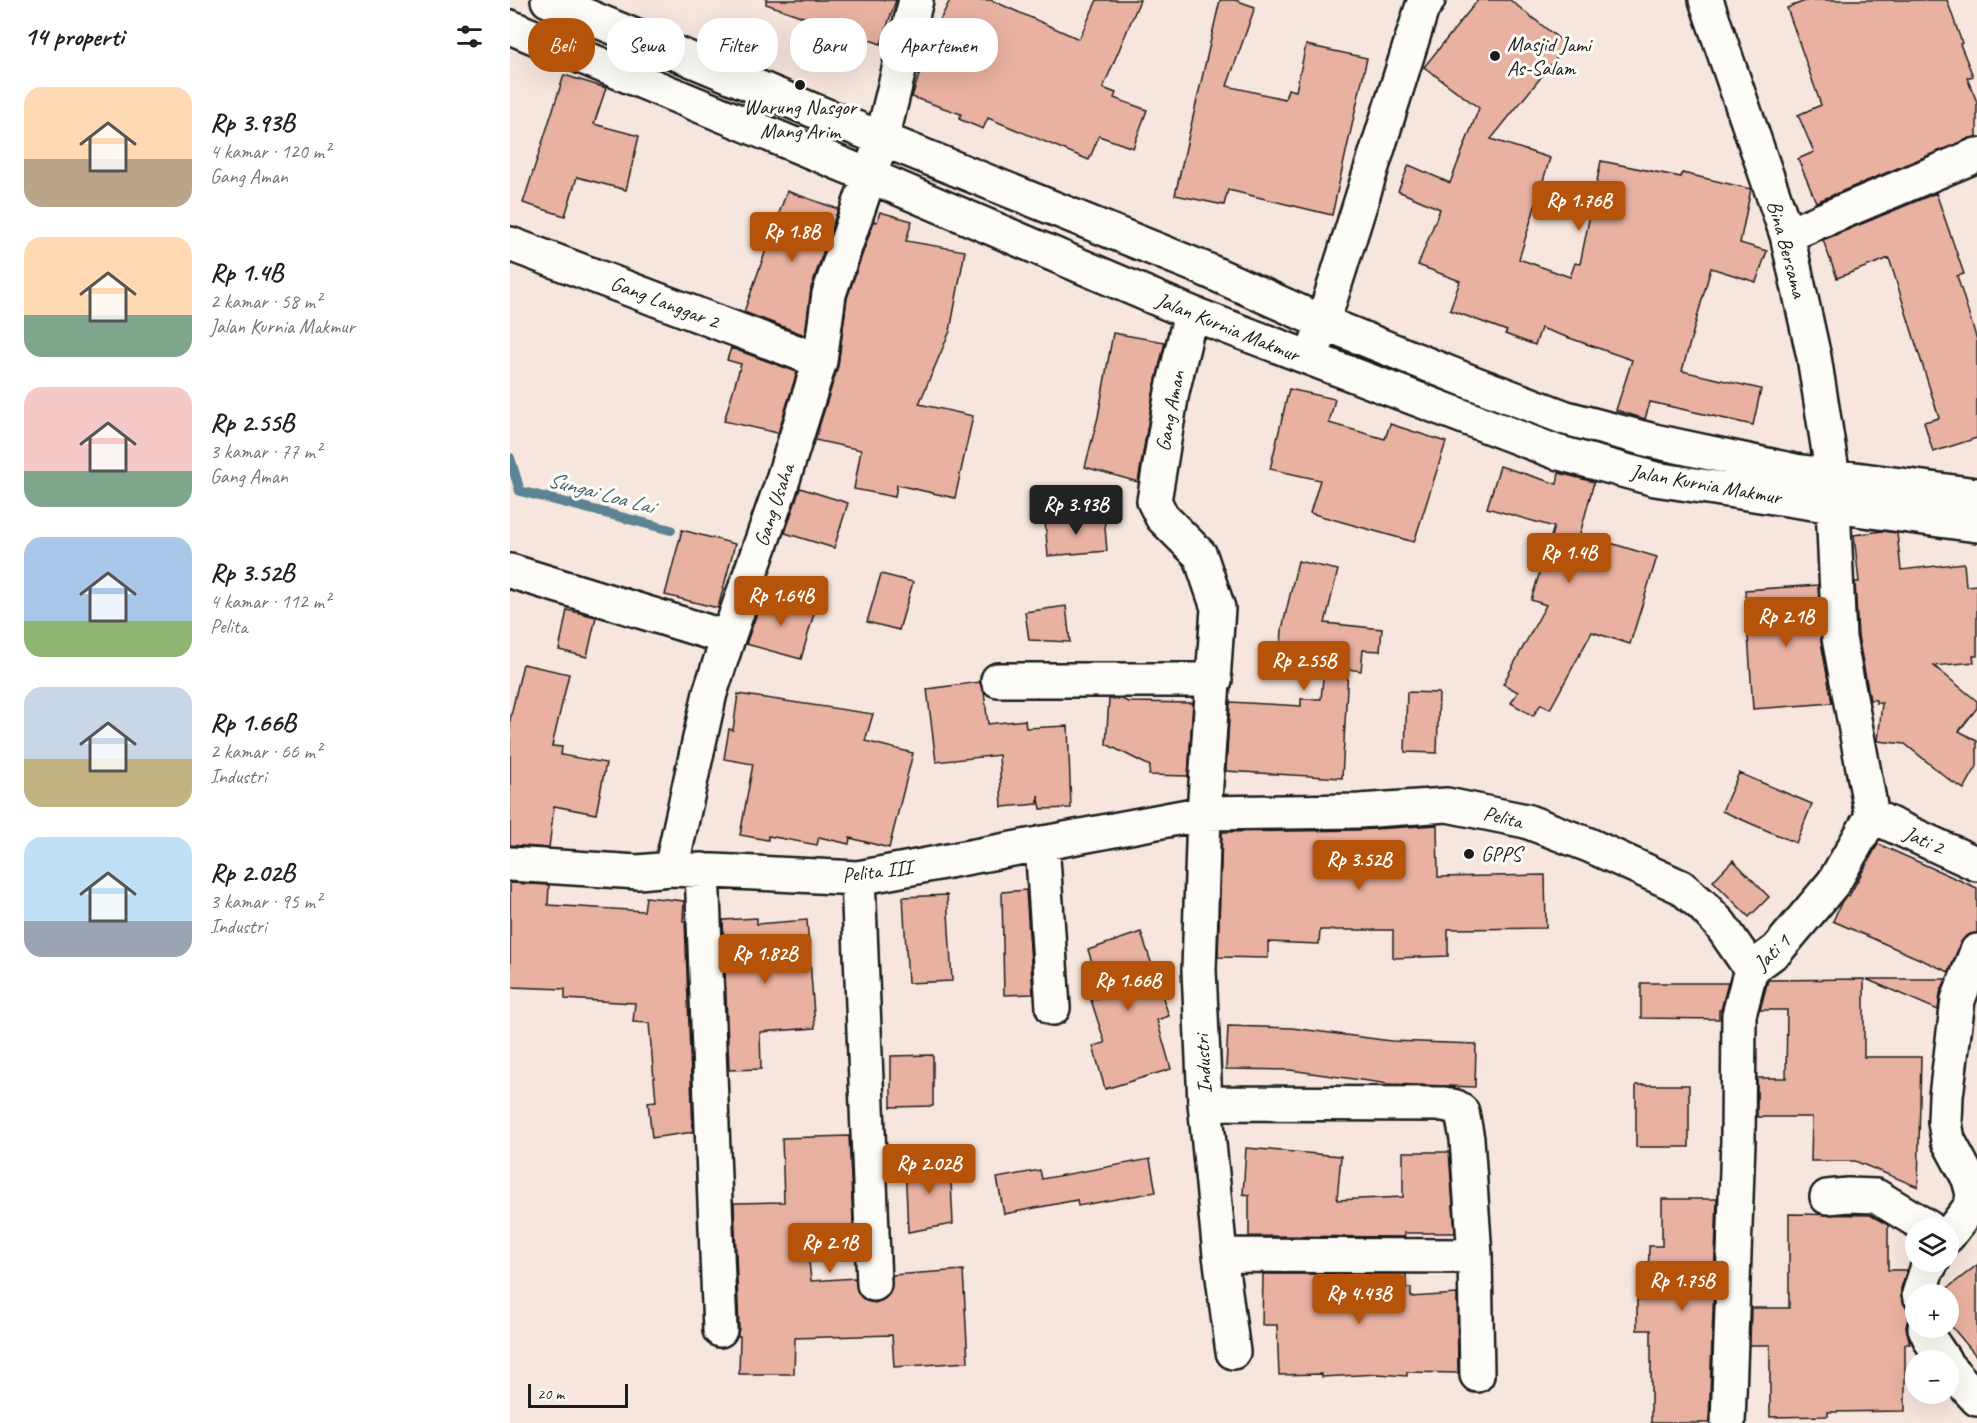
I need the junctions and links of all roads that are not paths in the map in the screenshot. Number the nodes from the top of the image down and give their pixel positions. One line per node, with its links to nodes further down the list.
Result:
1 (548, 0): 6 (street, Jalan Kurnia Makmur)
2 (916, 0): 6 (street, Gang Usaha)
3 (1428, 0): 12 (street)
4 (1706, 0): 9 (street, Bina Bersama)
5 (510, 27): 8 (street, Jalan Kurnia Makmur)
6 (882, 139): 8 (street, Gang Usaha); 12 (street, Jalan Kurnia Makmur)
7 (1977, 155): 9 (street)
8 (870, 176): 11 (street, Jalan Kurnia Makmur); 13 (street, Gang Usaha)
9 (1787, 235): 15 (street, Bina Bersama)
10 (510, 244): 13 (street, Gang Langgar 2)
11 (1191, 314): 14 (street, Jalan Kurnia Makmur); 21 (street, Gang Aman)
12 (1322, 322): 14 (street); 15 (street, Jalan Kurnia Makmur)
13 (820, 361): 19 (street, Gang Usaha)
14 (1312, 361): 15 (street, Jalan Kurnia Makmur)
15 (1833, 492): 16 (street, Jalan Kurnia Makmur); 17 (street, Jalan Kurnia Makmur); 23 (street)
16 (1977, 495)
17 (1977, 525)
18 (510, 571): 19 (street)
19 (728, 638): 27 (street, Gang Usaha)
20 (998, 680): 21 (street)
21 (1215, 680): 22 (street, Gang Aman)
22 (1204, 813): 24 (street, Pelita III); 30 (street, Pelita); 32 (street, Industri)
23 (1872, 816): 26 (street, Jati 2); 30 (street, Jati 1)
24 (1042, 843): 28 (street, Pelita III); 31 (street)
25 (510, 864): 27 (street, Pelita III)
26 (1977, 864)
27 (686, 870): 28 (street, Pelita III); 39 (street, Gang Usaha)
28 (858, 878): 38 (street)
29 (1977, 951): 35 (street)
30 (1751, 969): 44 (street, Jati 1)
31 (1053, 1008)
32 (1205, 1103): 36 (street, Industri); 37 (street)
33 (1827, 1197): 34 (street)
34 (1912, 1218)
35 (1959, 1222)
36 (1220, 1255): 37 (street); 40 (street, Industri)
37 (1475, 1256): 41 (street)
38 (874, 1284)
39 (720, 1330)
40 (1233, 1352)
41 (1477, 1376)
42 (1959, 1380): 43 (street)
43 (1977, 1400): 45 (street)
44 (1728, 1423)
45 (1962, 1423)

